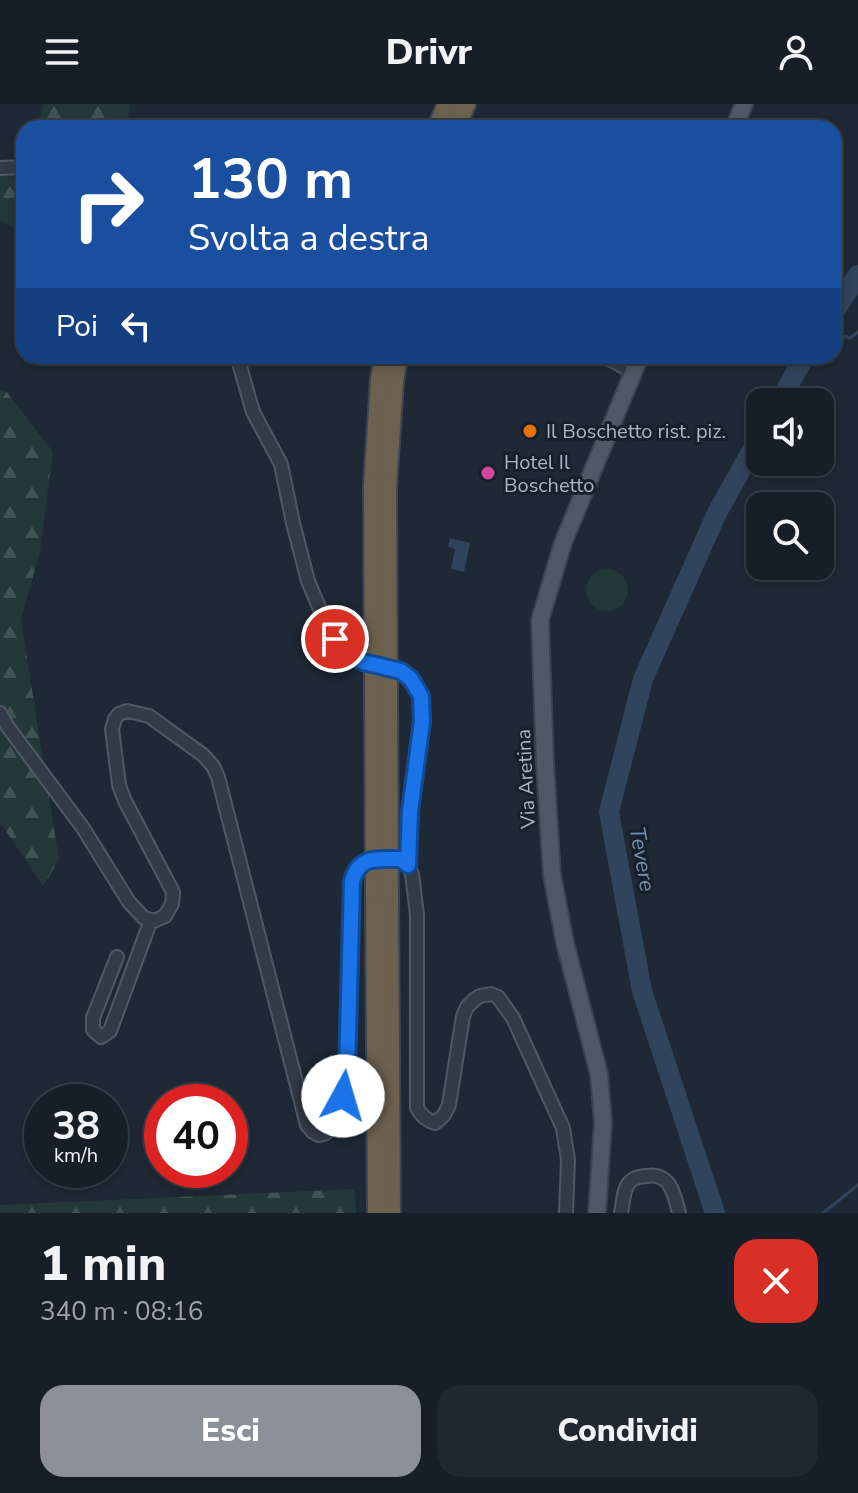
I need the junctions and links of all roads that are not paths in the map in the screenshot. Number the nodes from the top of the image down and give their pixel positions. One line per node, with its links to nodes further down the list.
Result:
1 (239, 364): 9 (street)
2 (383, 364): 7 (highway)
3 (397, 364): 7 (highway)
4 (618, 364): 6 (street)
5 (636, 364): 6 (main road, Via Aretina)
6 (633, 372): 16 (main road, Via Aretina)
7 (380, 487): 10 (highway, bridge)
8 (0, 713): 11 (street)
9 (408, 865): 11 (street); 15 (street)
10 (382, 894): 13 (highway); 14 (highway)
11 (151, 920): 12 (street)
12 (117, 957)
13 (377, 1213)
14 (391, 1213)
15 (566, 1213)
16 (597, 1213)
17 (621, 1213): 18 (street)
18 (679, 1213)

